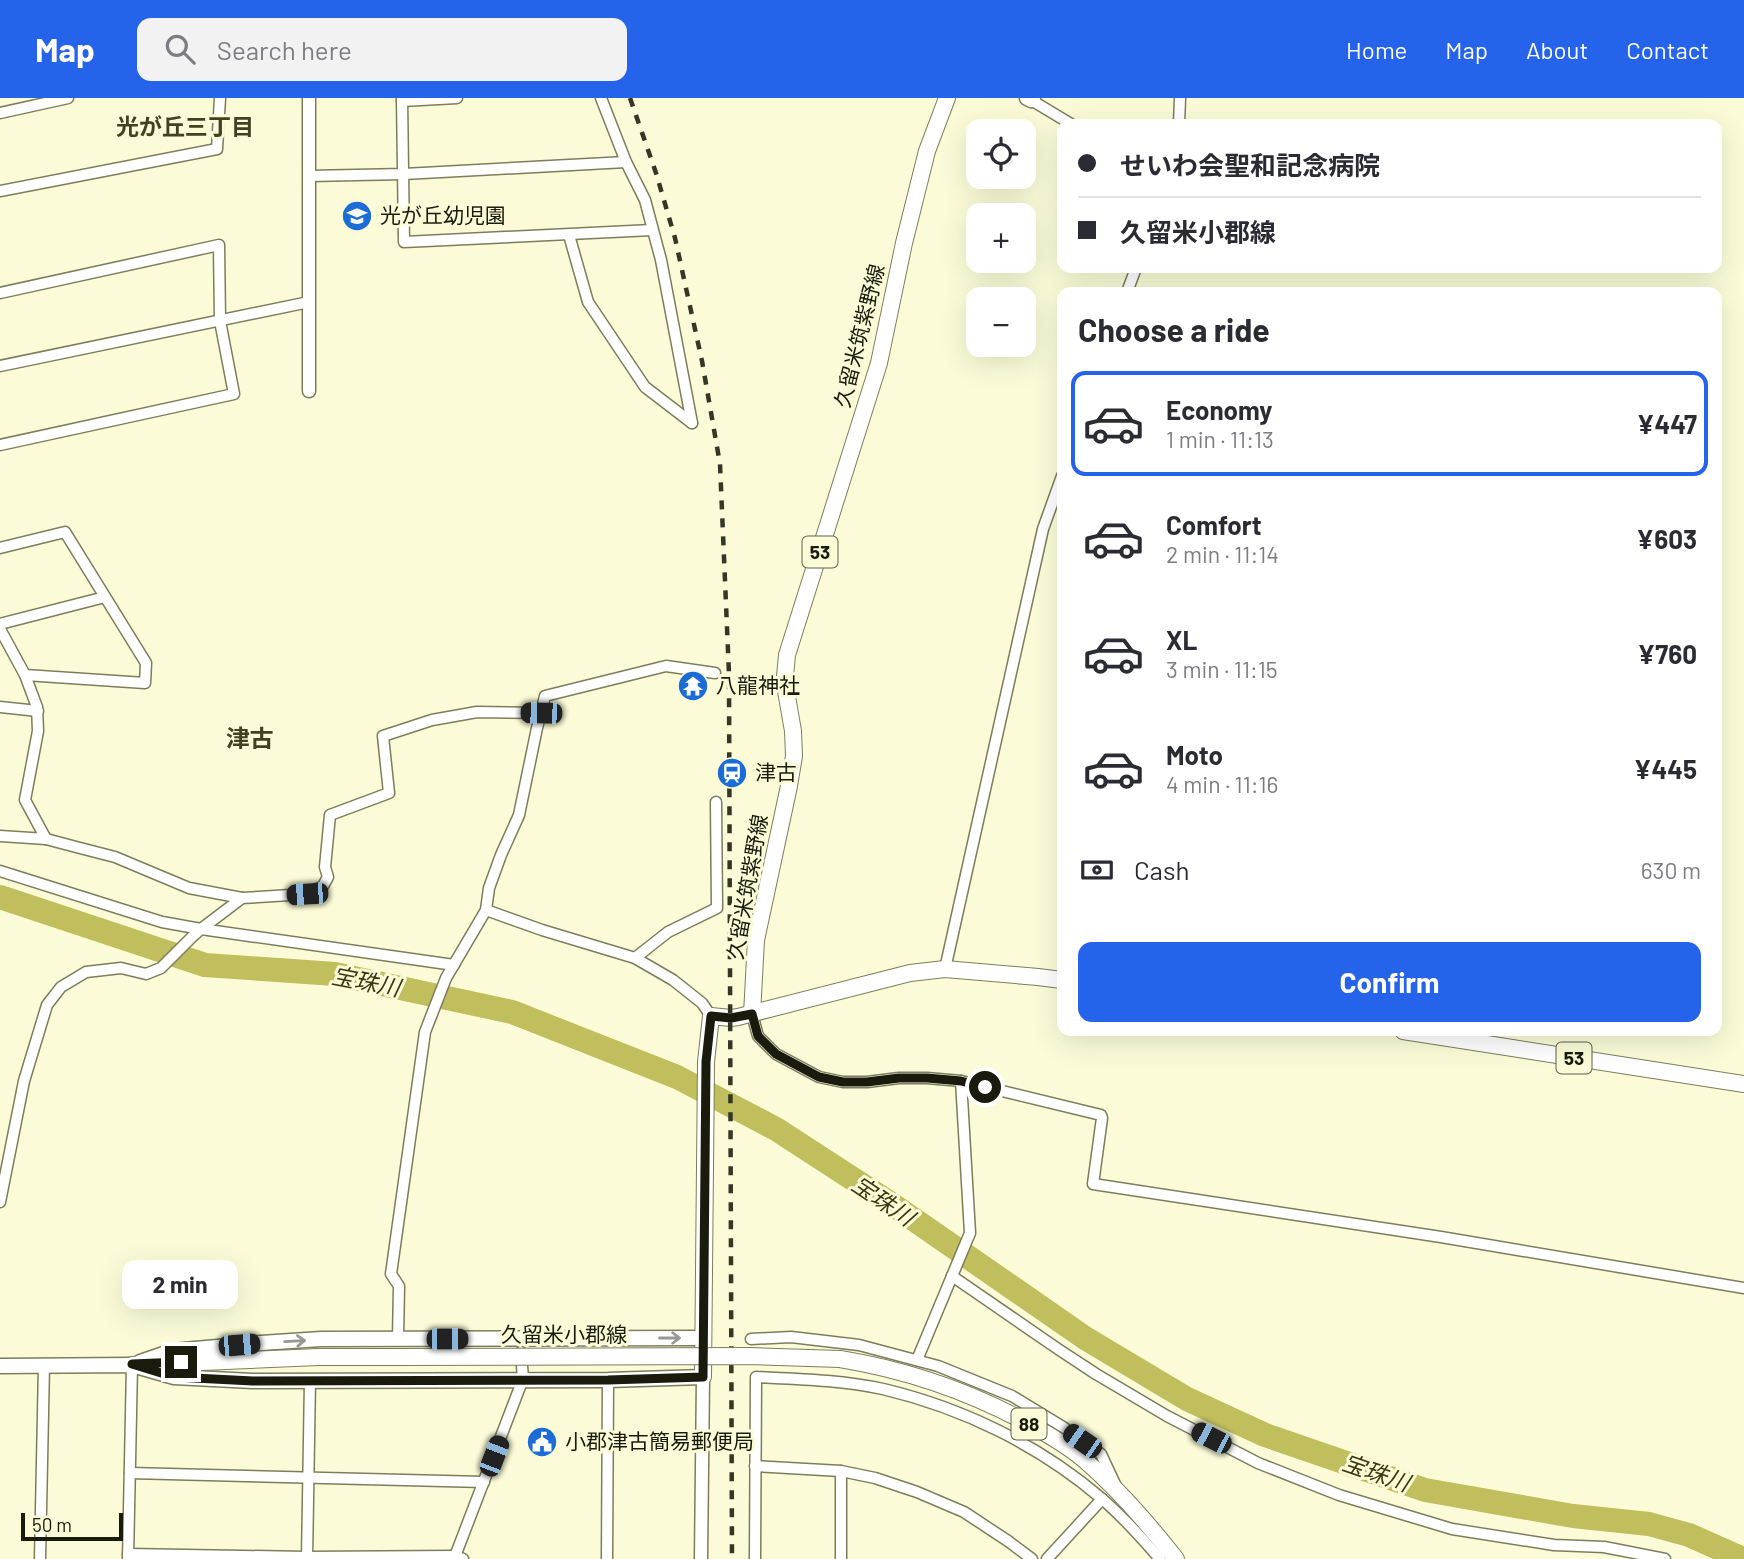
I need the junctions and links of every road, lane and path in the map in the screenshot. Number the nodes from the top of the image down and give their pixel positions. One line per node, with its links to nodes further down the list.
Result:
1 (68, 98): 10 (street)
2 (220, 98): 16 (street)
3 (309, 98): 15 (street)
4 (457, 98): 8 (street)
5 (601, 98): 13 (street)
6 (947, 98): 46 (main road, 久留米筑紫野線 / 53)
7 (1180, 98): 12 (street)
8 (402, 99): 14 (street)
9 (1031, 99): 11 (street)
10 (0, 113)
11 (1063, 119)
12 (1179, 119)
13 (626, 162): 14 (street); 17 (street)
14 (404, 174): 15 (street); 18 (street)
15 (309, 176): 20 (street)
16 (0, 191)
17 (652, 230): 18 (street); 18 (street)
18 (569, 235)
19 (0, 293): 21 (street)
20 (309, 302): 21 (street); 23 (street)
21 (219, 321): 22 (street); 24 (street)
22 (0, 366)
23 (309, 391)
24 (0, 445)
25 (1057, 491): 44 (street)
26 (0, 548): 27 (street)
27 (104, 597): 28 (street); 31 (street)
28 (0, 624)
29 (0, 629): 31 (street)
30 (715, 673): 34 (street)
31 (25, 675): 33 (street)
32 (0, 707): 33 (street)
33 (38, 711): 37 (street)
34 (541, 713): 39 (street); 40 (street)
35 (716, 802): 42 (street)
36 (0, 836): 37 (street)
37 (46, 839): 39 (street)
38 (0, 871): 41 (street)
39 (242, 898): 41 (street)
40 (486, 910): 42 (street); 43 (street)
41 (201, 929): 43 (street); 51 (street)
42 (635, 958): 47 (street)
43 (454, 965): 56 (street)
44 (945, 970): 45 (main road); 46 (main road)
45 (1057, 979)
46 (752, 1014): 47 (main road); 49 (street)
47 (711, 1016): 55 (main road)
48 (1435, 1036): 50 (main road, 53)
49 (961, 1081): 52 (street); 53 (street)
50 (1744, 1084)
51 (0, 1202)
52 (954, 1272): 58 (street); 87 (street)
53 (1744, 1288)
54 (520, 1338): 55 (main road, one-way to 55); 56 (main road); 63 (street)
55 (702, 1338): 62 (main road)
56 (398, 1339): 59 (main road, one-way to 56)
57 (751, 1339): 58 (street)
58 (918, 1360): 71 (street)
59 (132, 1364): 60 (main road); 65 (main road); 68 (street); 71 (main road, 久留米小郡線 / 88, bridge)
60 (44, 1365): 61 (main road); 78 (street)
61 (0, 1366)
62 (703, 1377): 64 (main road); 80 (street)
63 (523, 1379): 64 (main road); 65 (main road); 70 (street)
64 (608, 1380): 79 (street)
65 (310, 1381): 69 (street)
66 (755, 1466): 67 (street); 72 (street); 81 (street)
67 (841, 1471): 82 (street); 83 (street)
68 (130, 1473): 69 (street); 74 (street)
69 (308, 1477): 70 (street); 76 (street)
70 (484, 1482): 77 (street)
71 (1119, 1493): 73 (main road, 久留米小郡線 / 88)
72 (1102, 1499): 73 (street); 84 (street)
73 (1149, 1536): 85 (street); 86 (main road, 久留米小郡線 / 88)
74 (128, 1557): 75 (street)
75 (219, 1557): 76 (street)
76 (307, 1558): 77 (street)
77 (457, 1558)
78 (40, 1559)
79 (607, 1559)
80 (701, 1559)
81 (755, 1559)
82 (843, 1559)
83 (1032, 1559)
84 (1047, 1559)
85 (1160, 1559)
86 (1176, 1559)
87 (1665, 1559)

